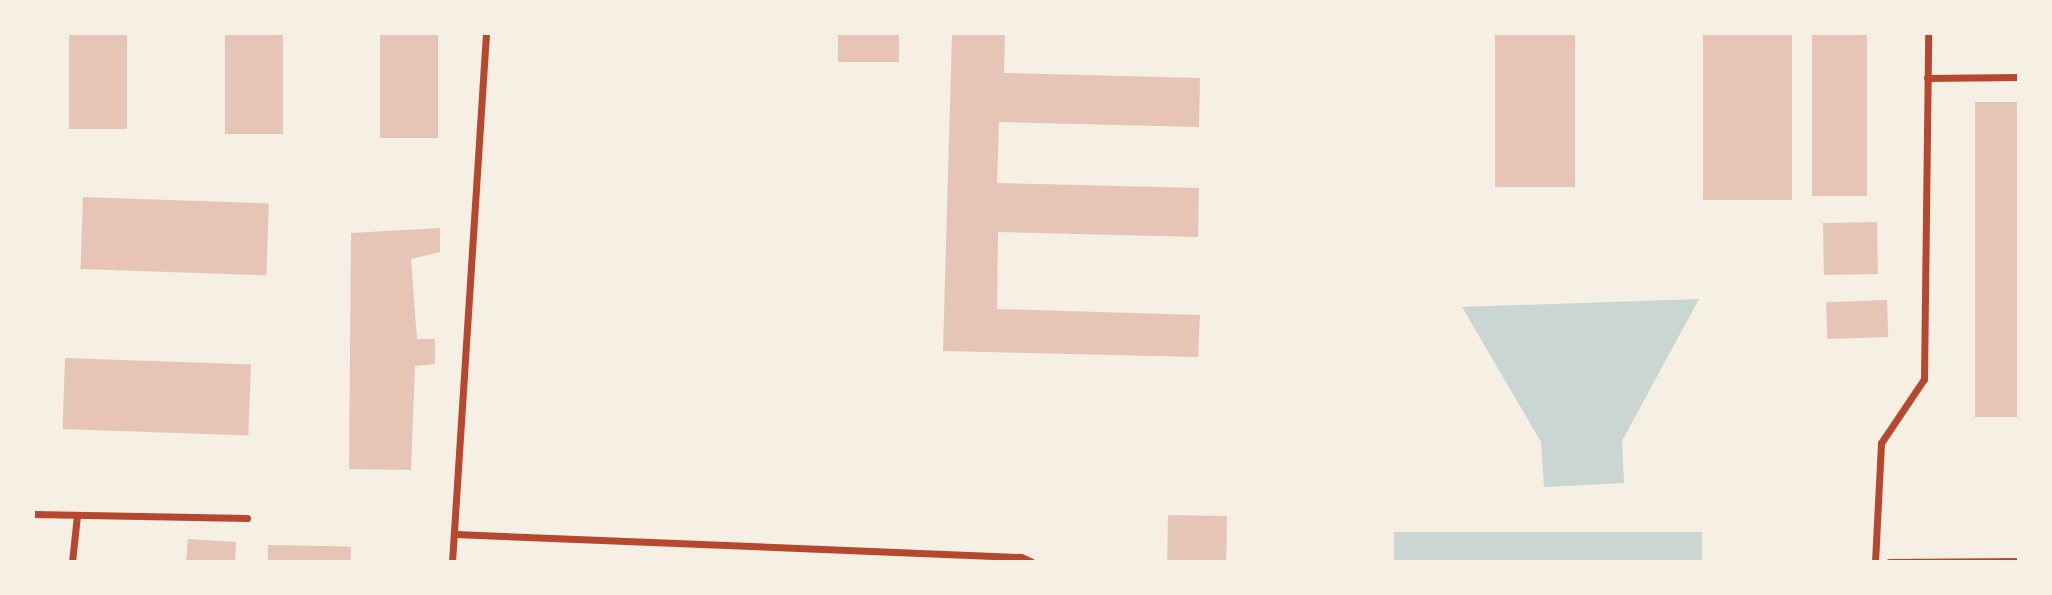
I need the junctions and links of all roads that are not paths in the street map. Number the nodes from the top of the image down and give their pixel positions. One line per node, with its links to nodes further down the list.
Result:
1 (486, 33): 8 (street)
2 (1928, 33): 4 (street)
3 (2019, 77): 4 (street)
4 (1927, 78): 13 (street)
5 (33, 514): 6 (street)
6 (76, 515): 7 (street); 10 (street)
7 (247, 518)
8 (455, 534): 11 (street); 12 (street)
9 (2019, 561): 14 (street)
10 (72, 562)
11 (452, 562)
12 (1032, 562)
13 (1875, 562)
14 (1889, 562)

